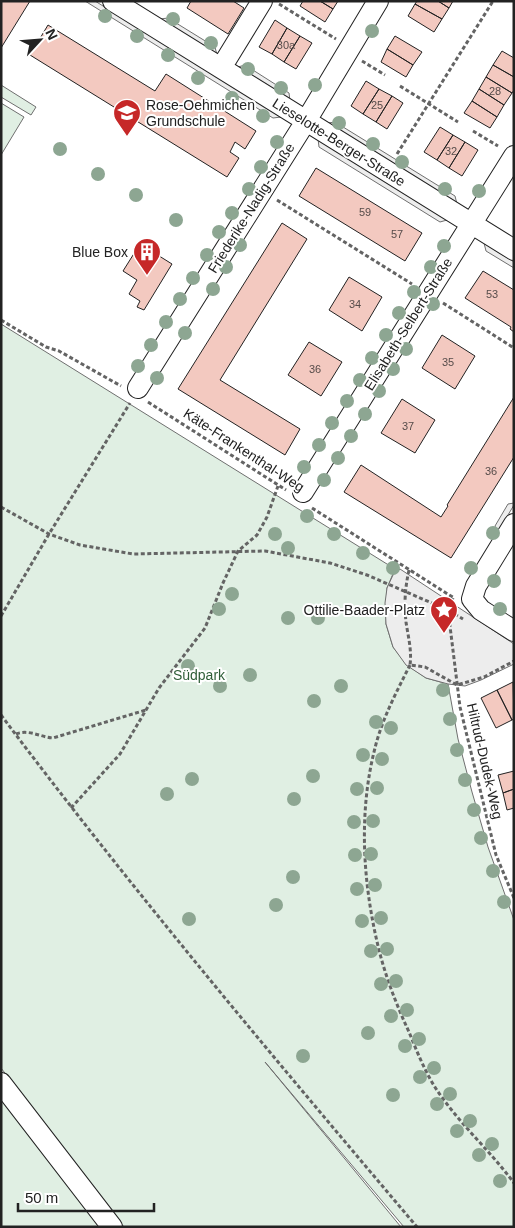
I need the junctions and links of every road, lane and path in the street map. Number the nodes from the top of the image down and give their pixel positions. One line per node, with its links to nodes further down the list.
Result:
1 (113, 1): 7 (street, Lieselotte-Berger-Straße)
2 (262, 1): 7 (street)
3 (275, 1): 6 (path)
4 (378, 1): 6 (street, Friederike-Nadig-Straße)
5 (493, 1): 10 (path)
6 (349, 50): 8 (path); 11 (street, Friederike-Nadig-Straße)
7 (221, 68): 11 (street, Lieselotte-Berger-Straße)
8 (385, 75)
9 (400, 86): 10 (path)
10 (429, 104): 12 (path); 15 (path)
11 (306, 121): 16 (street, Friederike-Nadig-Straße); 17 (street, Lieselotte-Berger-Straße)
12 (458, 122)
13 (473, 131): 14 (path)
14 (510, 153): 17 (street, Elisabeth-Selbert-Straße)
15 (397, 154)
16 (262, 190): 19 (path); 22 (street, Friederike-Nadig-Straße)
17 (470, 224): 18 (street, Lieselotte-Berger-Straße); 19 (street, Elisabeth-Selbert-Straße)
18 (514, 250)
19 (427, 293): 21 (path); 24 (street, Elisabeth-Selbert-Straße)
20 (1, 320): 22 (path, Käte-Frankenthal-Weg)
21 (514, 348)
22 (134, 395): 23 (path, Käte-Frankenthal-Weg); 27 (path)
23 (278, 486): 24 (path, Käte-Frankenthal-Weg); 28 (path)
24 (300, 497): 29 (path, Käte-Frankenthal-Weg)
25 (1, 507): 27 (path)
26 (514, 524): 31 (street)
27 (49, 534): 28 (path); 33 (path)
28 (238, 551): 30 (path); 39 (path)
29 (409, 570): 30 (path); 31 (path, Käte-Frankenthal-Weg)
30 (405, 591): 32 (path); 37 (path)
31 (463, 599): 32 (path); 35 (street)
32 (448, 610): 34 (path); 38 (path)
33 (1, 616)
34 (470, 624)
35 (514, 631)
36 (514, 660): 38 (path)
37 (410, 664): 38 (path); 45 (path)
38 (457, 684): 43 (path, Hiltrud-Dudek-Weg)
39 (146, 710): 41 (path); 42 (path)
40 (1, 715): 41 (path)
41 (16, 734): 42 (path)
42 (71, 808): 47 (path)
43 (514, 898)
44 (1, 1083): 46 (street)
45 (514, 1183)
46 (112, 1227)
47 (417, 1227)

